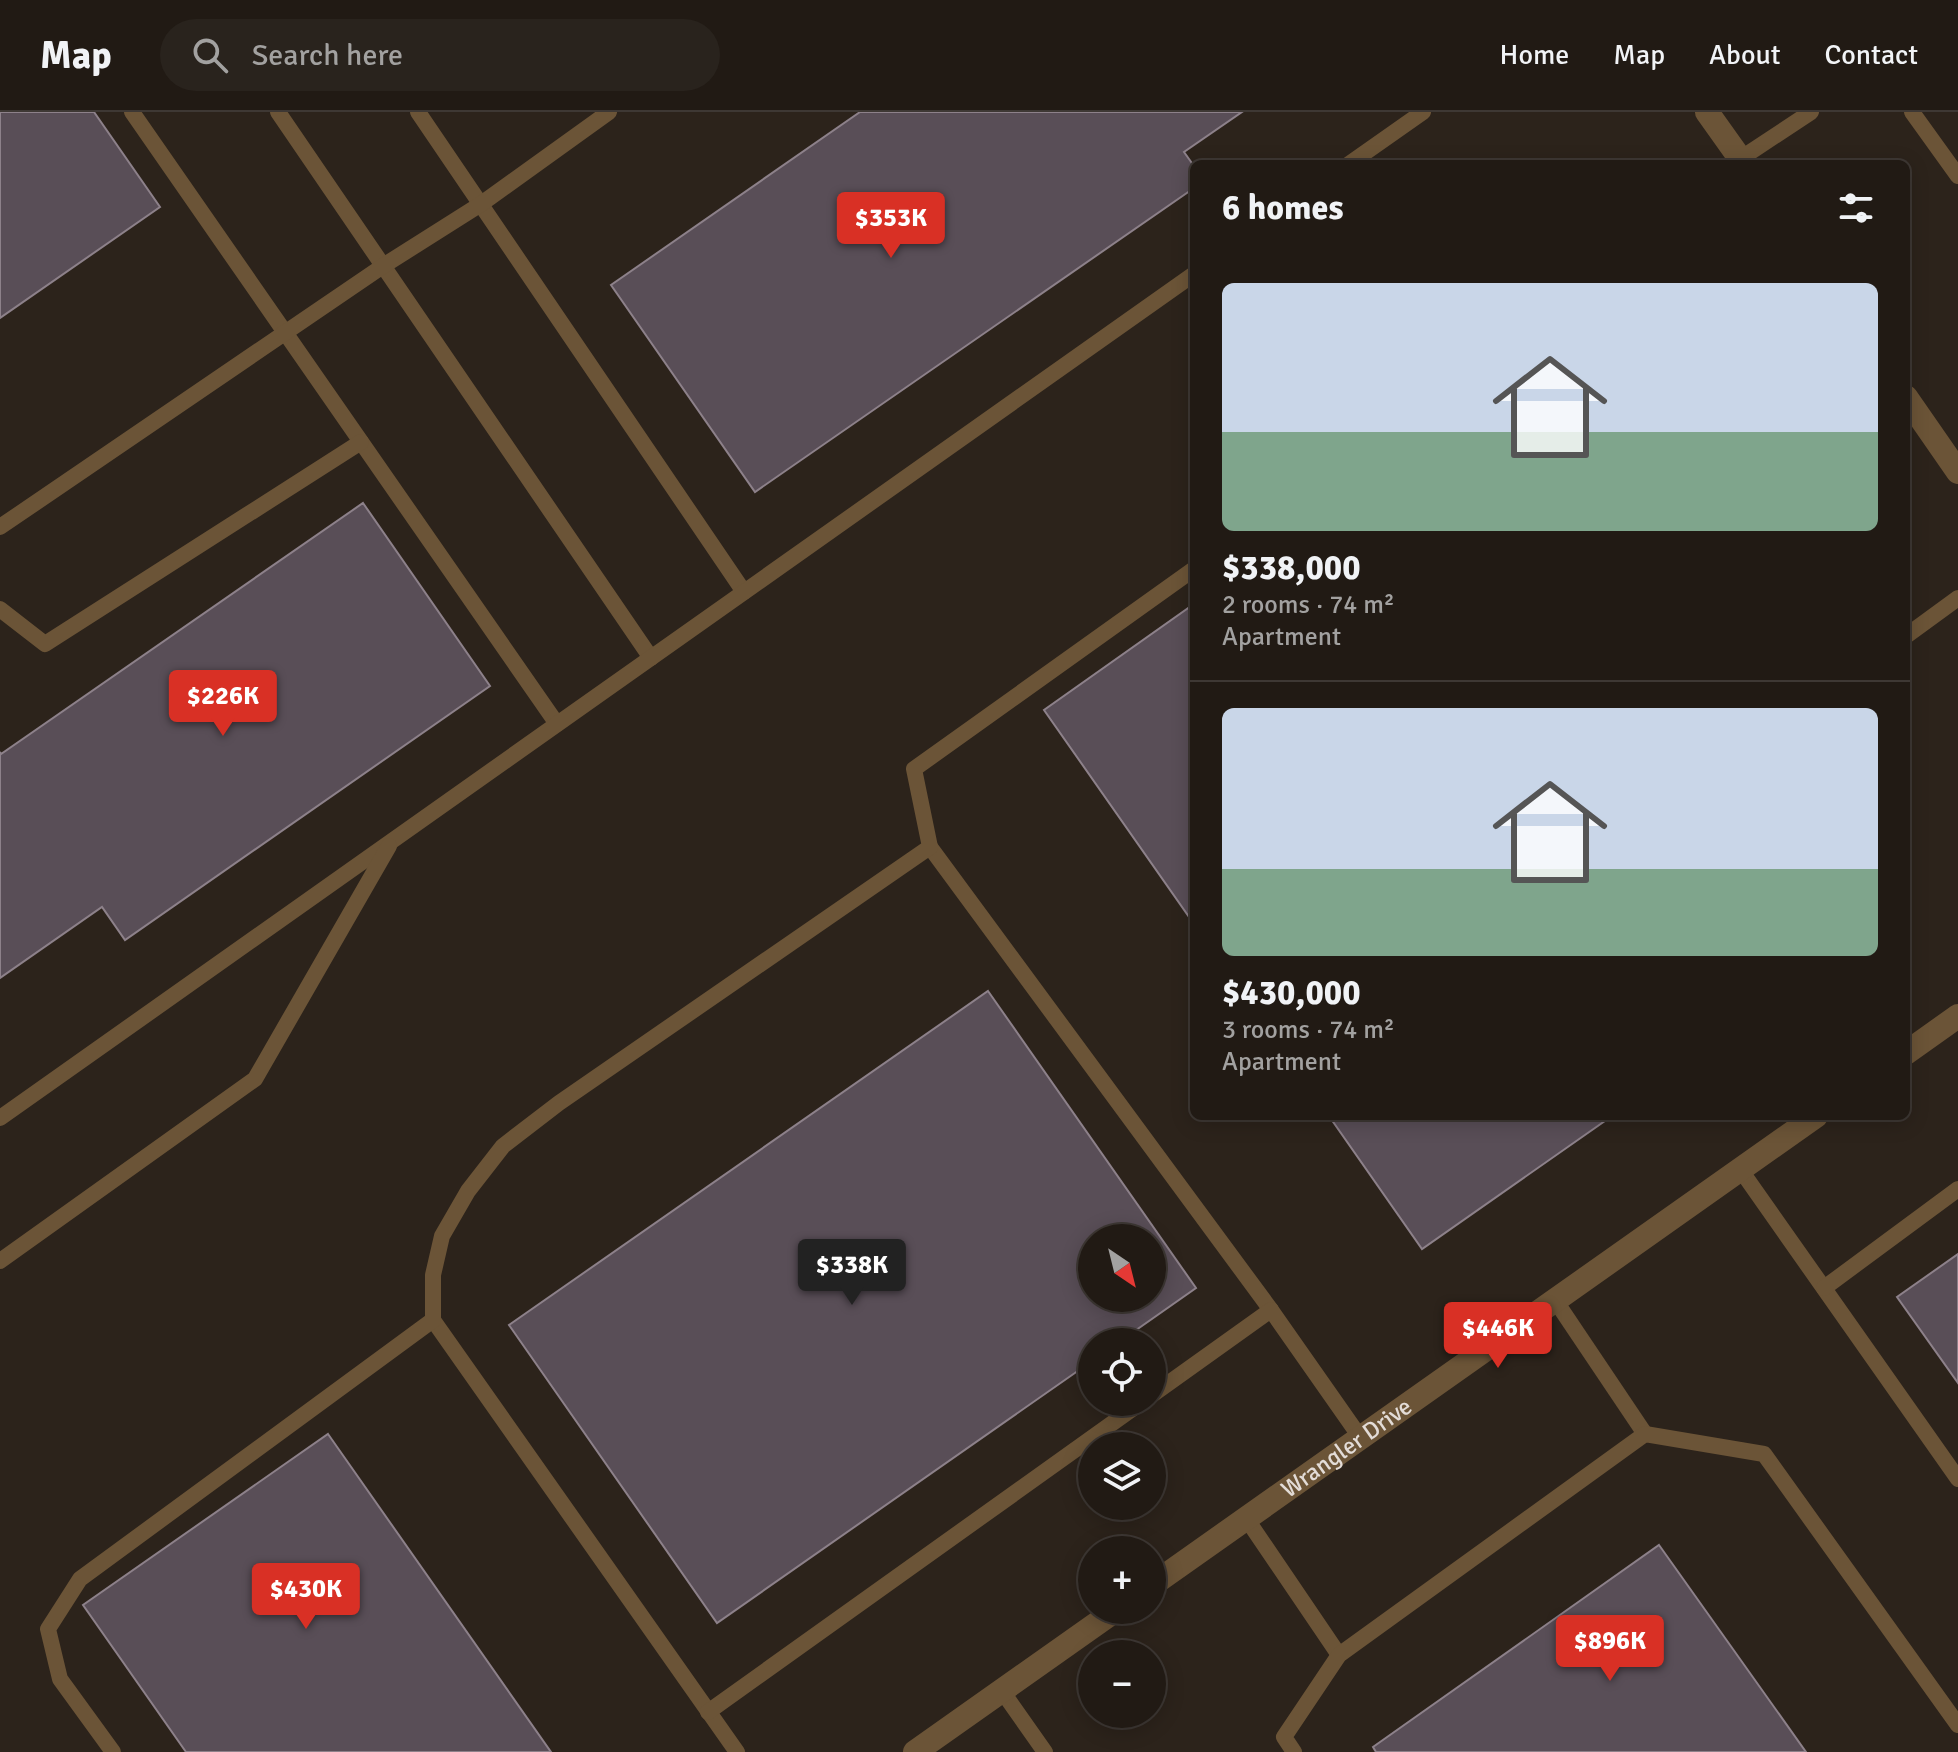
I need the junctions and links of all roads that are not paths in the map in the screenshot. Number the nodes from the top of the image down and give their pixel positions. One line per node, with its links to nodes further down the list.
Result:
1 (132, 112): 16 (lane)
2 (278, 112): 14 (lane)
3 (418, 112): 13 (lane)
4 (609, 112): 13 (lane)
5 (1423, 112): 9 (lane)
6 (1707, 112): 10 (street)
7 (1811, 112): 11 (lane)
8 (1912, 112): 12 (lane)
9 (1355, 160)
10 (1741, 160)
11 (1745, 160)
12 (1958, 176)
13 (481, 204): 14 (lane); 22 (lane)
14 (383, 266): 16 (lane); 26 (lane)
15 (1190, 277): 22 (lane)
16 (286, 334): 18 (lane); 20 (lane)
17 (1910, 403): 19 (street)
18 (361, 442): 24 (lane); 27 (lane)
19 (1958, 472)
20 (0, 527)
21 (1190, 572): 29 (lane)
22 (744, 592): 26 (lane)
23 (1958, 598): 25 (lane)
24 (0, 609)
25 (1910, 634)
26 (651, 658): 27 (lane)
27 (557, 724): 28 (lane)
28 (391, 841): 32 (lane); 36 (lane)
29 (930, 847): 39 (lane); 40 (lane)
30 (1958, 1016): 31 (street)
31 (1910, 1050)
32 (0, 1118)
33 (1810, 1120): 34 (street, Wrangler Drive)
34 (1740, 1169): 37 (lane); 38 (street, Wrangler Drive)
35 (1958, 1189): 37 (lane)
36 (0, 1261)
37 (1824, 1288): 45 (lane)
38 (1555, 1300): 43 (lane); 44 (street, Wrangler Drive)
39 (1271, 1310): 41 (lane); 44 (lane)
40 (433, 1320): 51 (lane); 53 (lane)
41 (1166, 1385)
42 (1122, 1416): 51 (lane)
43 (1645, 1434): 49 (lane); 52 (lane)
44 (1360, 1437): 46 (street, Wrangler Drive)
45 (1958, 1479)
46 (1246, 1518): 47 (street, Wrangler Drive); 49 (lane)
47 (1166, 1575)
48 (1096, 1624): 50 (street)
49 (1339, 1655): 57 (lane)
50 (1002, 1691): 55 (street); 56 (lane)
51 (708, 1712): 54 (lane)
52 (1958, 1725)
53 (113, 1752)
54 (737, 1752)
55 (915, 1752)
56 (1045, 1752)
57 (1294, 1752)

